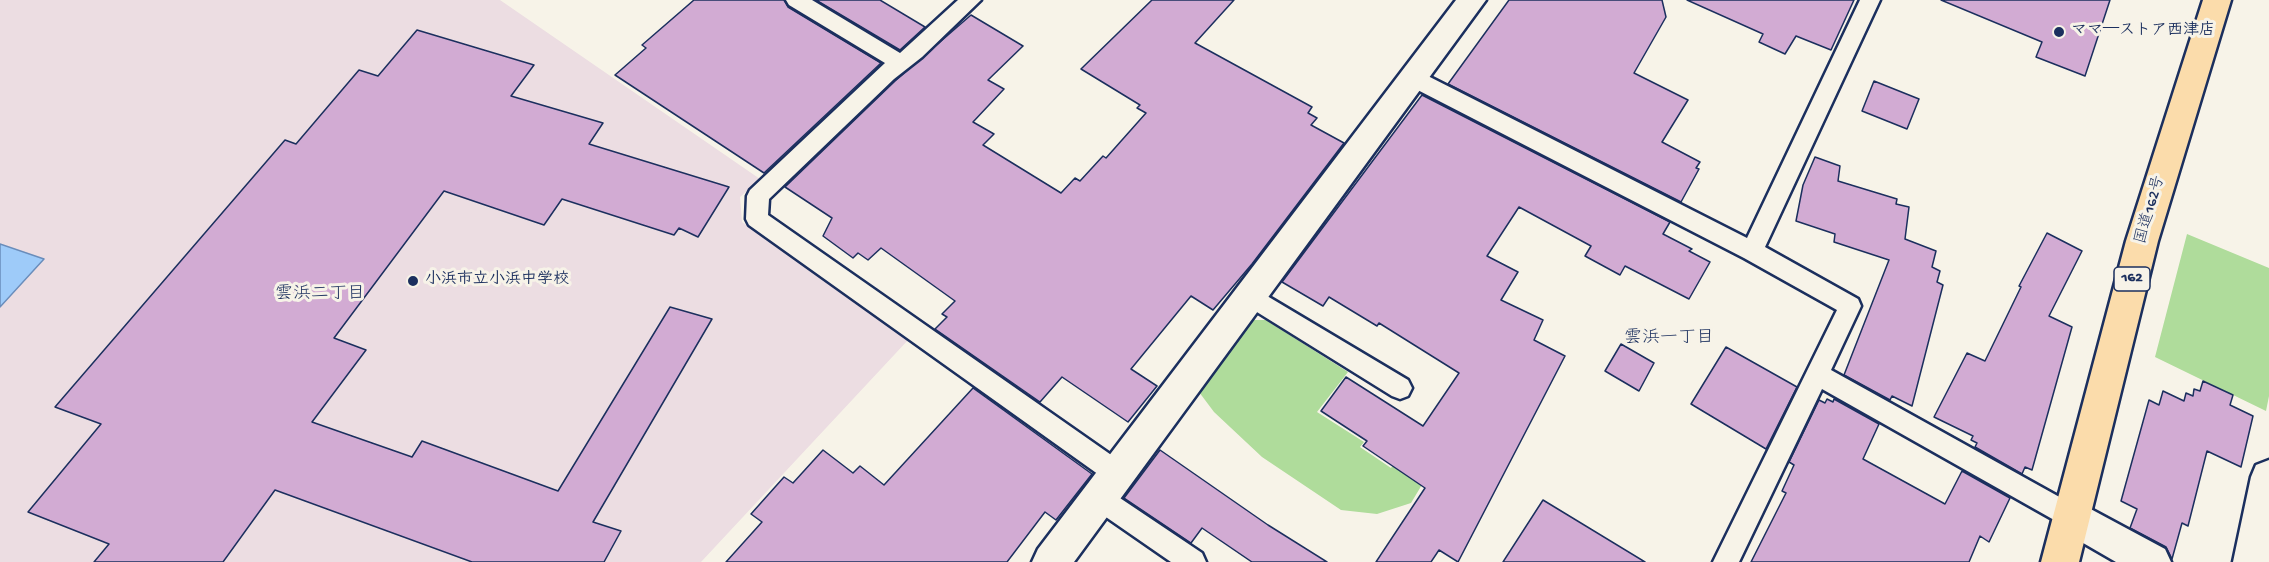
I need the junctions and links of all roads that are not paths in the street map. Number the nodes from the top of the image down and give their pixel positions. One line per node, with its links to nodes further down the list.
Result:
1 (796, 0): 6 (lane)
2 (970, 0): 6 (lane)
3 (1472, 0): 7 (street)
4 (1870, 0): 8 (lane)
5 (2217, 0): 14 (highway, 国道162号 / 162)
6 (901, 63): 13 (lane)
7 (1413, 78): 8 (lane); 9 (street)
8 (1752, 251): 10 (lane)
9 (1252, 297): 11 (lane); 13 (street)
10 (1818, 375): 14 (lane); 17 (lane)
11 (1400, 388)
12 (2269, 477): 20 (street)
13 (1109, 486): 15 (street); 16 (lane)
14 (2072, 518): 18 (highway, 国道162号 / 162); 19 (street)
15 (1051, 562)
16 (1193, 562)
17 (1726, 562)
18 (2060, 562)
19 (2152, 562)
20 (2252, 562)

